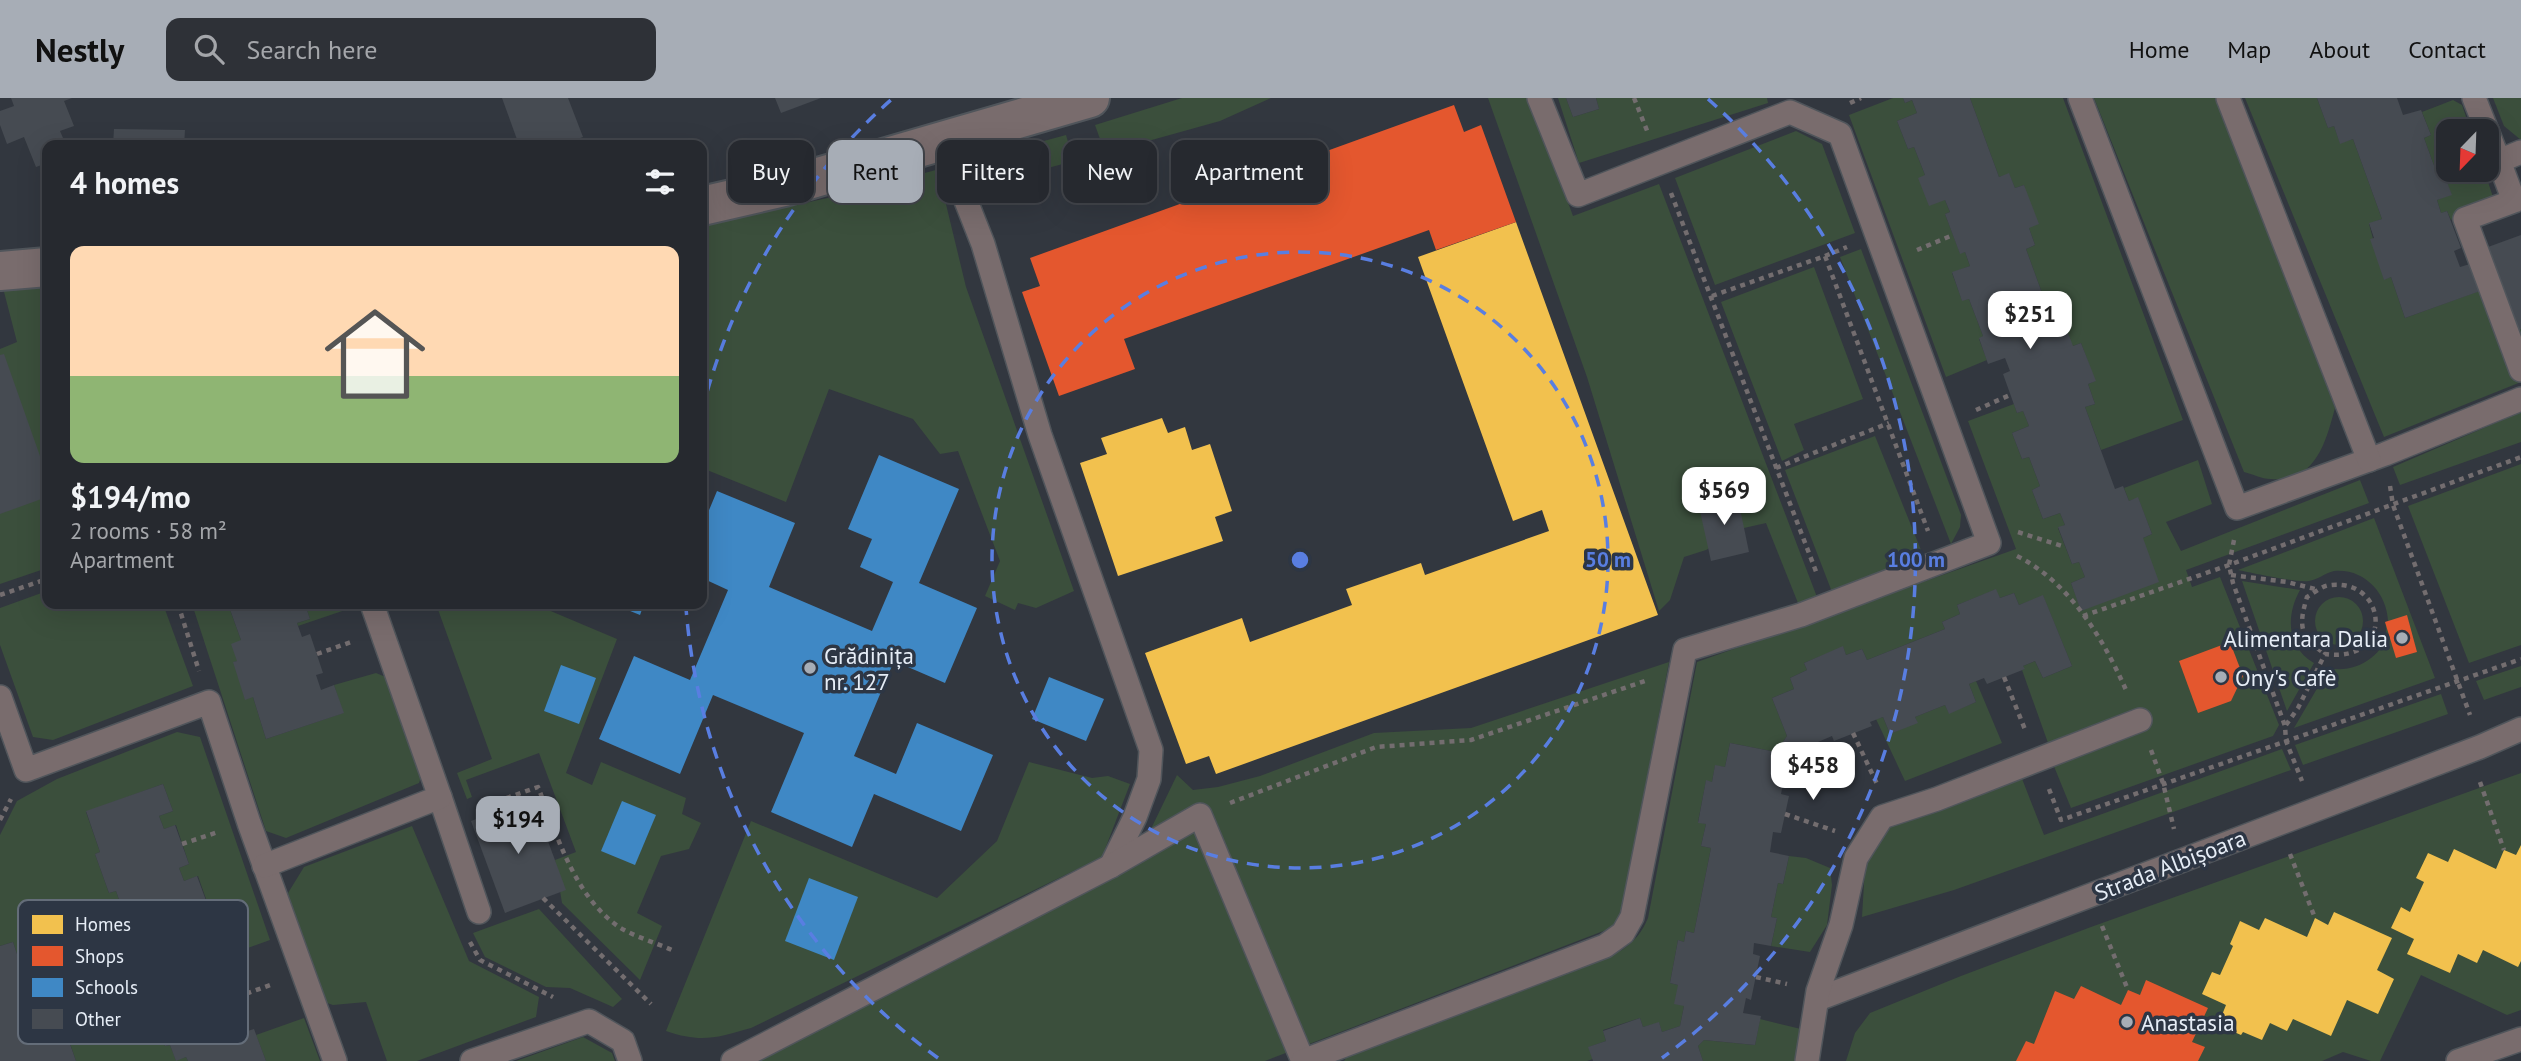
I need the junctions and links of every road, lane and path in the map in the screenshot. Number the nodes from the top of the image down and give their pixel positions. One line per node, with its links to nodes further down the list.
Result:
1 (1090, 98): 8 (street)
2 (1539, 98): 12 (lane)
3 (1634, 98): 12 (path)
4 (2080, 98): 25 (lane)
5 (2228, 98): 21 (lane)
6 (2474, 98): 7 (lane)
7 (2482, 119)
8 (942, 140)
9 (937, 141): 14 (street)
10 (2521, 152): 11 (lane)
11 (2499, 161): 18 (lane)
12 (1659, 163): 17 (path); 26 (lane)
13 (967, 203): 63 (lane)
14 (707, 205)
15 (42, 267): 16 (street)
16 (0, 271)
17 (1712, 296): 20 (path); 23 (path)
18 (2521, 370)
19 (2521, 399): 21 (lane)
20 (1889, 423): 23 (path); 28 (path)
21 (2377, 457): 24 (path); 25 (lane)
22 (2521, 457): 24 (path)
23 (1776, 468): 34 (path)
24 (2393, 505): 29 (path); 42 (path)
25 (2237, 508): 29 (path)
26 (1989, 543): 27 (path); 28 (lane); 37 (path)
27 (2065, 547)
28 (1940, 562): 34 (lane)
29 (2229, 565): 30 (path); 37 (path)
30 (2231, 575): 32 (path); 46 (path)
31 (42, 581): 33 (path)
32 (2319, 590): 39 (path); 39 (path)
33 (0, 595)
34 (1829, 604): 38 (lane)
35 (180, 609): 44 (path)
36 (374, 609): 53 (lane)
37 (2083, 616): 45 (path)
38 (1685, 650): 57 (path); 78 (lane)
39 (2325, 654): 46 (path)
40 (2521, 659): 42 (path)
41 (2004, 677): 51 (path)
42 (2458, 681): 49 (path); 50 (path)
43 (0, 697): 44 (lane)
44 (209, 702): 62 (lane)
45 (2140, 720): 51 (lane); 52 (path)
46 (2285, 726): 49 (path)
47 (2521, 729): 50 (lane, Strada Albișoara)
48 (1853, 733): 55 (path)
49 (2286, 741): 52 (path); 54 (path)
50 (2474, 749): 54 (lane, Strada Albișoara); 60 (path)
51 (2037, 759): 52 (path); 55 (lane)
52 (2163, 783): 61 (path)
53 (443, 808): 62 (lane); 66 (lane); 68 (path)
54 (2313, 810): 58 (lane, Strada Albișoara)
55 (1890, 813): 59 (lane)
56 (1785, 814): 59 (path)
57 (1200, 815): 63 (lane); 78 (lane)
58 (2278, 824): 61 (lane, Strada Albișoara); 67 (path)
59 (1866, 842): 70 (lane)
60 (2504, 850)
61 (2181, 860): 64 (lane, Strada Albișoara)
62 (264, 866): 74 (lane)
63 (1111, 866): 77 (lane)
64 (2089, 895): 69 (path); 70 (lane, Strada Albișoara)
65 (544, 898): 71 (path)
66 (478, 912): 72 (path)
67 (2315, 918)
68 (674, 951)
69 (2128, 990)
70 (1818, 999): 79 (lane)
71 (652, 1004)
72 (589, 1021): 75 (lane); 76 (lane)
73 (2521, 1039): 80 (lane)
74 (335, 1061)
75 (472, 1061)
76 (630, 1061)
77 (733, 1061)
78 (1303, 1061)
79 (1807, 1061)
80 (2458, 1061)

